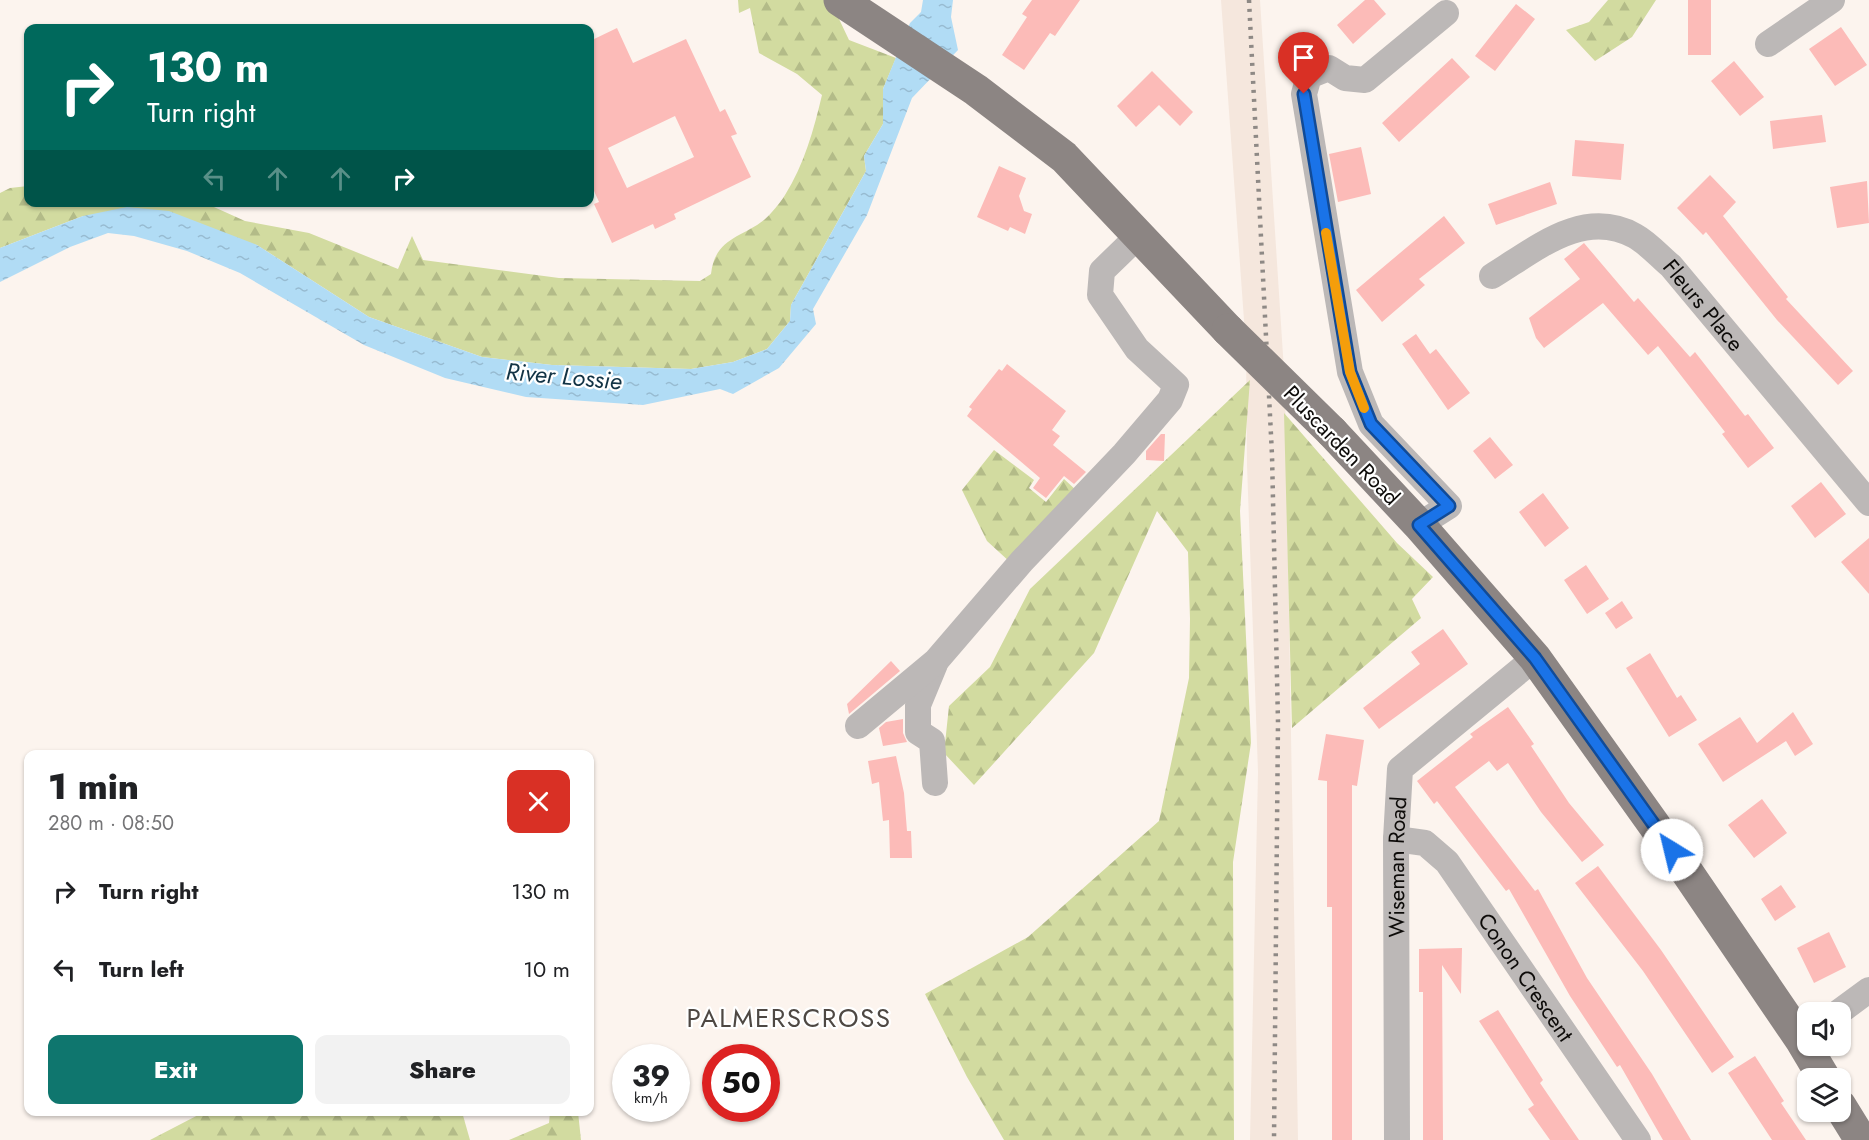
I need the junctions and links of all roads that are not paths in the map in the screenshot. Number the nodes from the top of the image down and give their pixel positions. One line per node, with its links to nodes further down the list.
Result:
1 (840, 0): 5 (main road, Pluscarden Road)
2 (1832, 0): 4 (street)
3 (1446, 13): 8 (street)
4 (1768, 44)
5 (1139, 235): 8 (main road, Pluscarden Road, bridge); 10 (street)
6 (1491, 276): 7 (street, Fleurs Place)
7 (1869, 503)
8 (1419, 525): 9 (main road, Pluscarden Road)
9 (1535, 658): 13 (street, Wiseman Road); 16 (main road, Pluscarden Road)
10 (936, 661): 11 (street); 12 (street)
11 (858, 726)
12 (935, 783)
13 (1396, 839): 18 (street, Wiseman Road); 19 (street, Conon Crescent)
14 (1869, 990): 15 (street)
15 (1851, 1003)
16 (1797, 1028)
17 (1850, 1122): 20 (main road)
18 (1397, 1140)
19 (1638, 1140)
20 (1861, 1140)

